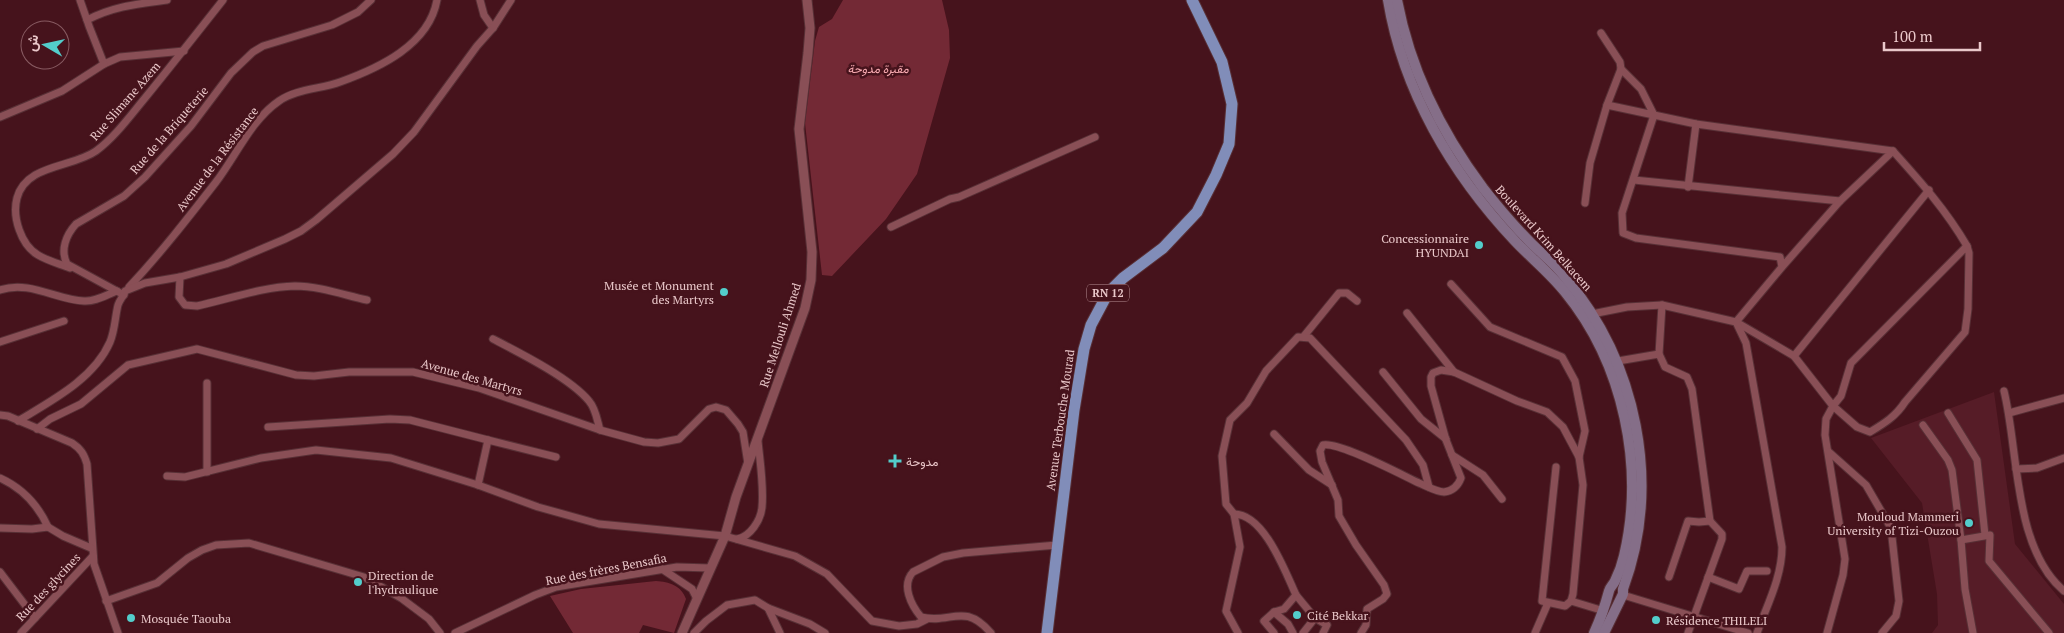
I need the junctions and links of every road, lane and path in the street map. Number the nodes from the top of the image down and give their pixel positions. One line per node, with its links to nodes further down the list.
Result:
1 (80, 0): 12 (street)
2 (167, 0): 12 (street)
3 (223, 0): 15 (street, Rue Slimane Azem)
4 (371, 0): 32 (street, Rue de la Briqueterie)
5 (438, 0): 37 (street, Avenue de la Résistance)
6 (480, 0): 13 (street)
7 (511, 0): 13 (street)
8 (807, 0): 66 (street, Rue Mellouli Ahmed)
9 (1192, 0): 92 (main road, Avenue Terbouche Mourad / RN 12)
10 (1388, 0): 101 (main road)
11 (1397, 0): 42 (main road, Boulevard Krim Belkacem)
12 (87, 20): 16 (street)
13 (493, 28): 33 (street)
14 (1601, 33): 17 (street)
15 (184, 51): 16 (street); 32 (street, Rue Slimane Azem)
16 (104, 64): 20 (street)
17 (1621, 69): 18 (street); 19 (street)
18 (1607, 105): 19 (street); 28 (street)
19 (1654, 115): 21 (street); 24 (street)
20 (0, 118)
21 (1696, 124): 23 (street); 25 (street)
22 (1094, 137): 29 (street)
23 (1893, 150): 26 (street); 27 (street)
24 (1634, 180): 25 (street); 31 (street)
25 (1688, 187): 27 (street)
26 (1929, 190): 30 (street); 49 (street)
27 (1840, 201): 31 (street)
28 (1585, 203)
29 (891, 227)
30 (1967, 246): 56 (street); 56 (street)
31 (1782, 267): 44 (street)
32 (78, 272): 36 (street, Rue de la Briqueterie)
33 (180, 277): 37 (street); 38 (street)
34 (1451, 284): 72 (street)
35 (0, 290): 36 (street)
36 (116, 291): 37 (street, Rue de la Briqueterie)
37 (125, 293): 60 (street)
38 (366, 300)
39 (1357, 301): 45 (street)
40 (1662, 305): 42 (street); 44 (street); 48 (street)
41 (1407, 313): 52 (street)
42 (1592, 314): 50 (main road, Boulevard Krim Belkacem)
43 (64, 321): 47 (street)
44 (1736, 322): 49 (street); 135 (street)
45 (1304, 336): 82 (street); 84 (street)
46 (493, 339): 64 (street)
47 (0, 342)
48 (1660, 354): 50 (street); 85 (street)
49 (1794, 356): 56 (street)
50 (1618, 361): 101 (main road, Boulevard Krim Belkacem)
51 (1383, 372): 68 (street)
52 (1454, 372): 68 (street); 72 (street)
53 (208, 383): 77 (street)
54 (2004, 392): 58 (street)
55 (2064, 398): 58 (street)
56 (1832, 406): 69 (street)
57 (1948, 412): 88 (street)
58 (2010, 414): 76 (street)
59 (0, 415): 60 (street)
60 (18, 421): 63 (street)
61 (1923, 424): 91 (street)
62 (268, 427): 67 (street)
63 (37, 429): 64 (street, Avenue des Martyrs); 93 (street)
64 (600, 430): 74 (street, Avenue des Martyrs)
65 (1274, 434): 81 (street)
66 (757, 439): 74 (street, Rue Mellouli Ahmed); 90 (street)
67 (488, 440): 71 (street); 80 (street)
68 (1446, 440): 70 (street)
69 (1829, 452): 136 (street); 137 (street)
70 (1452, 455): 82 (street); 83 (street)
71 (556, 457)
72 (1579, 458): 105 (street)
73 (2064, 458): 76 (street)
74 (748, 465): 89 (street, Rue Mellouli Ahmed)
75 (1556, 467): 106 (street)
76 (2016, 469): 100 (street)
77 (207, 472): 78 (street); 80 (street)
78 (167, 476)
79 (0, 478): 86 (street)
80 (478, 485): 89 (street)
81 (1332, 485): 82 (street); 129 (street)
82 (1429, 487)
83 (1502, 499)
84 (1234, 514): 102 (street); 124 (street)
85 (1710, 521): 98 (street); 99 (street)
86 (48, 527): 87 (street); 93 (street)
87 (0, 528)
88 (1985, 535): 91 (street); 139 (street)
89 (725, 536): 90 (street); 94 (street, Rue Mellouli Ahmed)
90 (737, 539): 113 (street)
91 (1961, 540): 138 (street)
92 (1057, 545): 113 (street); 123 (main road, Avenue Terbouche Mourad / RN 12)
93 (92, 552): 104 (street); 110 (street, Rue des glycines)
94 (710, 568): 95 (street, Rue des frères Bensafia); 103 (street, Rue Mellouli Ahmed)
95 (662, 569): 103 (street); 117 (street, Rue des frères Bensafia)
96 (1767, 571): 99 (street)
97 (0, 572): 110 (street)
98 (1669, 577)
99 (1708, 577): 112 (street)
100 (2064, 592)
101 (1618, 593): 108 (main road); 112 (street); 132 (main road)
102 (1296, 595): 109 (street); 111 (street)
103 (697, 599): 118 (street, Rue Mellouli Ahmed)
104 (106, 601): 115 (street); 116 (street)
105 (1571, 601): 106 (street); 108 (street)
106 (1548, 604): 130 (street)
107 (768, 608): 119 (street); 120 (street); 121 (street)
108 (1604, 611): 131 (main road)
109 (1274, 612): 125 (street); 126 (street)
110 (33, 616): 114 (street, Rue des glycines)
111 (1315, 618): 127 (street); 128 (street)
112 (1693, 618): 133 (street); 134 (street)
113 (927, 619): 122 (street)
114 (21, 633)
115 (118, 633)
116 (440, 633)
117 (455, 633)
118 (682, 633)
119 (694, 633)
120 (780, 633)
121 (825, 633)
122 (991, 633)
123 (1047, 633)
124 (1238, 633)
125 (1274, 633)
126 (1293, 633)
127 (1303, 633)
128 (1323, 633)
129 (1360, 633)
130 (1535, 633)
131 (1594, 633)
132 (1604, 633)
133 (1688, 633)
134 (1748, 633)
135 (1757, 633)
136 (1827, 633)
137 (1882, 633)
138 (1973, 633)
139 (2048, 633)

